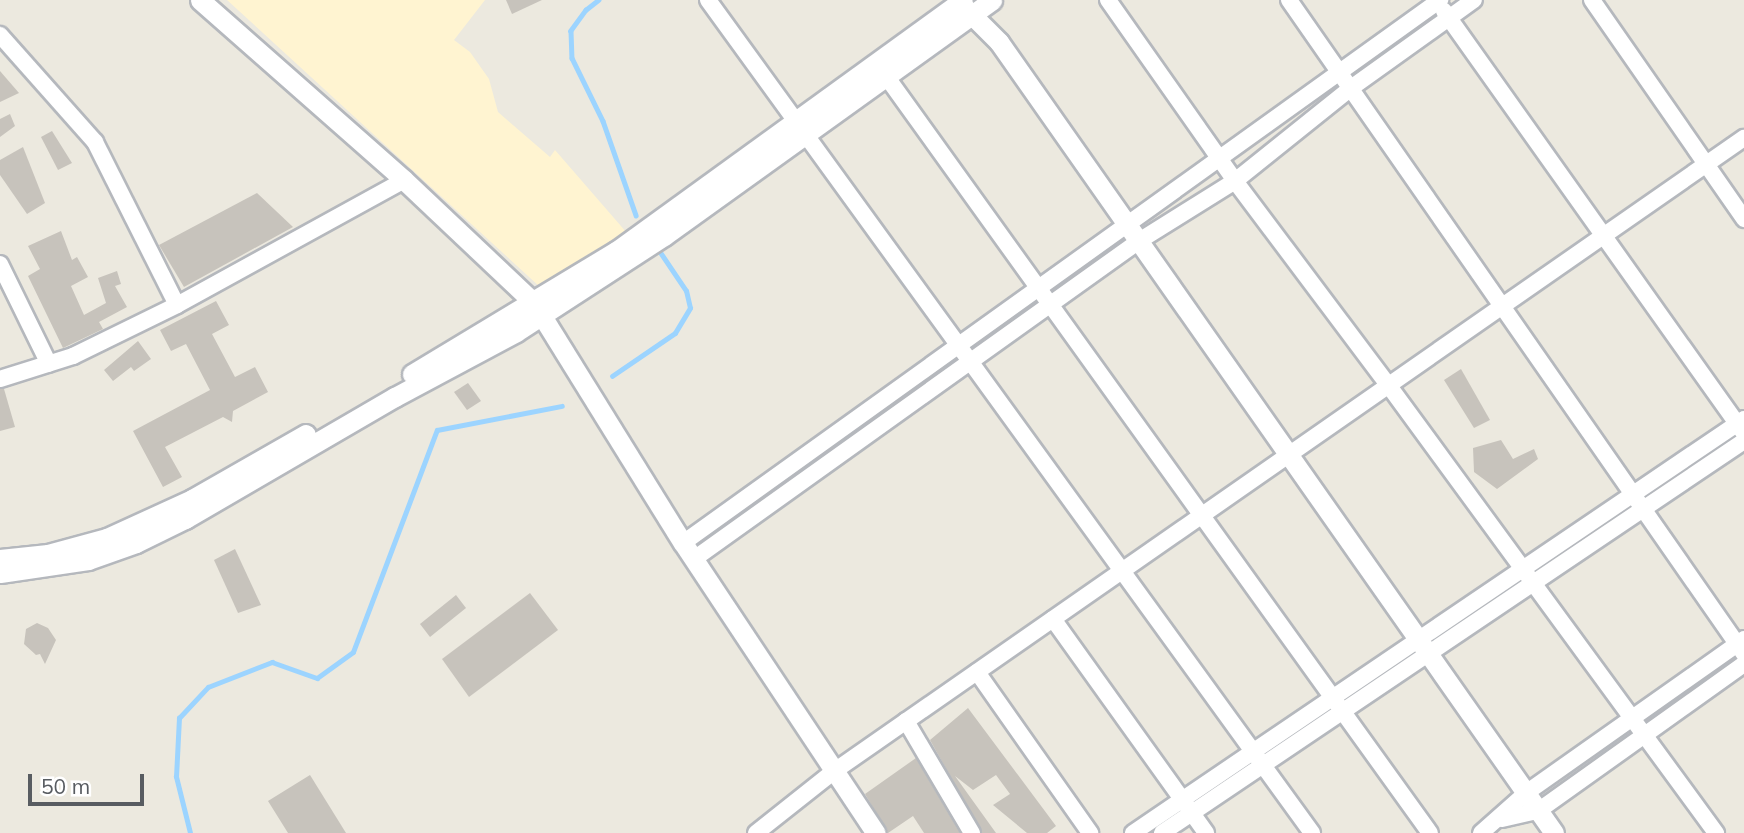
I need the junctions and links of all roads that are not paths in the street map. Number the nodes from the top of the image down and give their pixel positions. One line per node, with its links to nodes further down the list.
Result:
1 (200, 0): 20 (street)
2 (708, 0): 16 (street)
3 (1108, 0): 18 (street)
4 (1289, 0): 13 (street)
5 (1438, 0): 10 (street); 13 (street)
6 (1474, 0): 10 (street)
7 (1591, 0): 19 (street)
8 (988, 1): 9 (street); 12 (street)
9 (963, 5): 12 (street); 14 (street); 16 (street)
10 (1449, 18): 15 (street); 24 (street)
11 (0, 35): 29 (street)
12 (999, 42): 23 (street)
13 (1339, 72): 15 (street); 18 (street)
14 (886, 76): 16 (street); 27 (street)
15 (1351, 88): 21 (street); 30 (street)
16 (801, 128): 31 (street); 32 (street)
17 (1744, 138): 19 (street)
18 (1219, 158): 21 (street); 23 (street)
19 (1706, 164): 22 (street); 24 (street)
20 (404, 180): 29 (street); 31 (street)
21 (1235, 181): 25 (street); 36 (street)
22 (1744, 219)
23 (1127, 224): 25 (street); 27 (street)
24 (1604, 236): 30 (street); 37 (street)
25 (1139, 241): 28 (street); 39 (street)
26 (0, 264): 34 (street)
27 (1039, 288): 28 (street); 32 (street)
28 (1050, 304): 33 (street); 43 (street)
29 (177, 305): 34 (street)
30 (1502, 306): 36 (street); 41 (street)
31 (537, 309): 40 (street); 44 (street)
32 (959, 345): 33 (street); 44 (street)
33 (970, 361): 44 (street); 47 (street)
34 (49, 364): 35 (street)
35 (0, 379)
36 (1389, 386): 39 (street); 46 (street)
37 (1742, 426): 41 (street)
38 (1744, 441): 42 (street)
39 (1289, 456): 43 (street); 52 (street)
40 (253, 472): 45 (street); 48 (street)
41 (1633, 494): 42 (street); 46 (street)
42 (1643, 509): 49 (street); 51 (street)
43 (1202, 516): 47 (street); 55 (street)
44 (689, 551): 62 (street)
45 (0, 559)
46 (1524, 568): 49 (street); 52 (street)
47 (1122, 571): 50 (street); 60 (street)
48 (0, 573)
49 (1534, 583): 52 (street); 57 (street)
50 (1053, 619): 54 (street); 64 (street)
51 (1742, 646): 57 (street)
52 (1424, 648): 55 (street); 56 (street); 63 (street)
53 (1744, 664): 59 (street)
54 (976, 672): 58 (street); 71 (street)
55 (1333, 698): 56 (street); 60 (street)
56 (1343, 712): 61 (street); 76 (street)
57 (1633, 718): 59 (street); 63 (street)
58 (906, 721): 62 (street); 70 (street)
59 (1644, 734): 65 (street); 79 (street)
60 (1253, 752): 61 (street); 64 (street)
61 (1263, 766): 66 (street); 75 (street)
62 (833, 772): 68 (street); 69 (street)
63 (1526, 793): 65 (street); 67 (street)
64 (1182, 800): 66 (street); 72 (street)
65 (1538, 811): 67 (street); 78 (street)
66 (1192, 813): 73 (street); 74 (street)
67 (1499, 820): 77 (street)
68 (756, 833)
69 (876, 833)
70 (972, 833)
71 (1090, 833)
72 (1133, 833)
73 (1162, 833)
74 (1206, 833)
75 (1312, 833)
76 (1430, 833)
77 (1481, 833)
78 (1554, 833)
79 (1716, 833)

